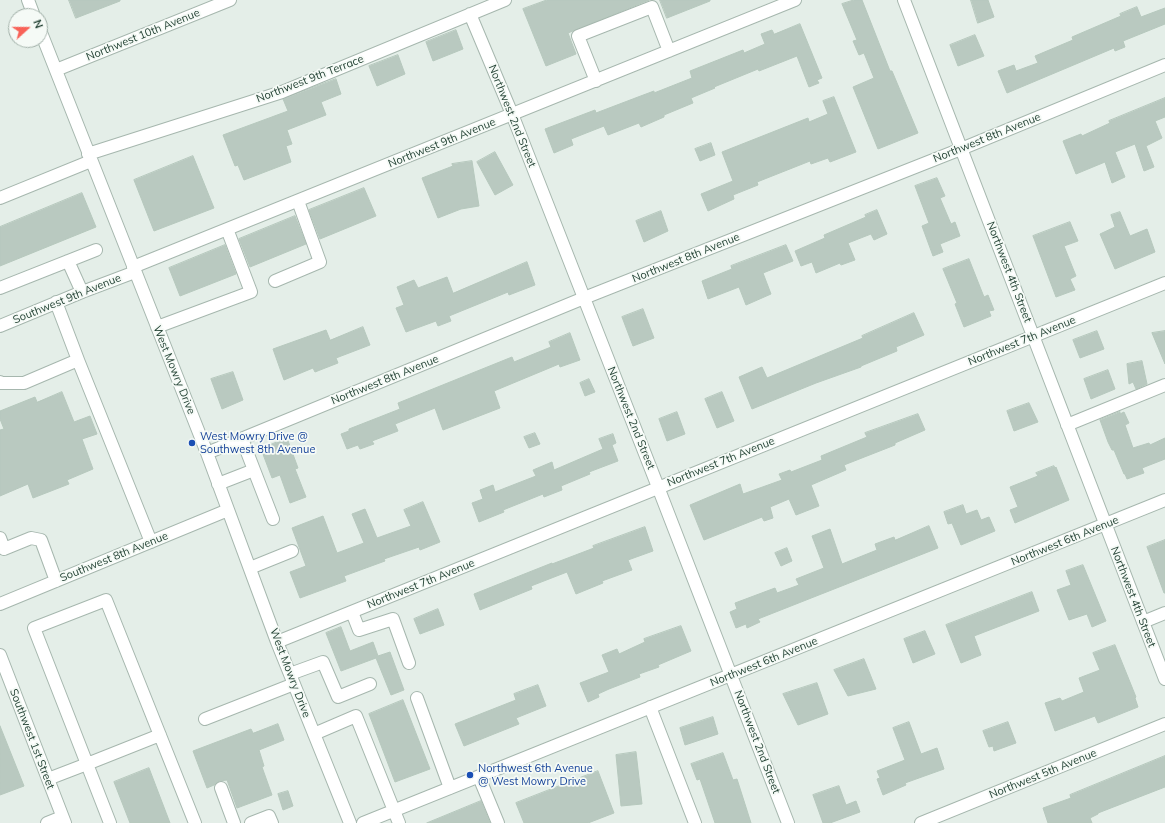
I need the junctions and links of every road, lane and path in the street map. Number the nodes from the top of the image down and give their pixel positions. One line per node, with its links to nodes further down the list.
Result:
1 (230, 0): 10 (street, Northwest 10th Avenue)
2 (506, 0): 6 (street, Northwest 9th Terrace)
3 (795, 0): 5 (street, Northwest 9th Avenue)
4 (904, 0): 13 (street, Northwest 4th Street)
5 (766, 6): 8 (street, Northwest 9th Avenue)
6 (470, 14): 12 (street, Northwest 2nd Street); 14 (street, Northwest 9th Terrace)
7 (47, 48): 10 (street, West Mowry Drive)
8 (669, 51): 11 (street, Northwest 9th Avenue); 11 (street)
9 (1165, 65): 13 (street, Northwest 8th Avenue)
10 (56, 70): 14 (street, West Mowry Drive)
11 (596, 81): 12 (street, Northwest 9th Avenue)
12 (512, 114): 16 (street, Northwest 9th Avenue); 25 (street, Northwest 2nd Street)
13 (961, 149): 25 (street, Northwest 8th Avenue); 29 (street, Northwest 4th Street)
14 (90, 157): 15 (street, Northwest 9th Terrace); 20 (street, West Mowry Drive)
15 (0, 198)
16 (298, 201): 17 (street, Northwest 9th Avenue); 21 (street)
17 (227, 229): 20 (street, Northwest 9th Avenue); 28 (street)
18 (96, 250): 19 (street)
19 (68, 261): 23 (street); 24 (street)
20 (134, 269): 24 (street, Southwest 9th Avenue); 28 (street, West Mowry Drive)
21 (275, 281)
22 (1165, 283): 29 (street, Northwest 7th Avenue)
23 (0, 288)
24 (82, 292): 26 (street, Southwest 9th Avenue)
25 (584, 298): 34 (street, Northwest 8th Avenue); 38 (street, Northwest 2nd Street)
26 (56, 302): 27 (street, Southwest 9th Avenue); 30 (street)
27 (0, 326)
28 (157, 327): 35 (street, West Mowry Drive)
29 (1034, 336): 33 (street, Northwest 4th Street); 38 (street, Northwest 7th Avenue)
30 (78, 360): 31 (street); 44 (street)
31 (0, 382)
32 (1165, 386): 33 (street)
33 (1067, 425): 42 (street, Northwest 4th Street)
34 (242, 439): 35 (street, Northwest 8th Avenue); 36 (street)
35 (207, 453): 37 (street, West Mowry Drive)
36 (254, 470): 37 (street); 41 (street)
37 (218, 484): 40 (street, West Mowry Drive)
38 (658, 487): 49 (street, Northwest 7th Avenue); 55 (street, Northwest 2nd Street)
39 (1165, 500): 42 (street, Northwest 6th Avenue)
40 (228, 510): 44 (street, Southwest 8th Avenue); 46 (street, West Mowry Drive)
41 (273, 519)
42 (1105, 525): 51 (street, Northwest 4th Street); 55 (street, Northwest 6th Avenue)
43 (0, 538): 47 (street)
44 (151, 542): 47 (street, Southwest 8th Avenue)
45 (292, 551): 46 (street)
46 (250, 568): 52 (street, West Mowry Drive)
47 (56, 581): 48 (street, Southwest 8th Avenue)
48 (0, 604)
49 (352, 612): 52 (street, Northwest 7th Avenue); 54 (street)
50 (1165, 613): 51 (street)
51 (1143, 622): 57 (street, Northwest 4th Street)
52 (277, 642): 56 (street, West Mowry Drive)
53 (0, 655): 67 (street, Southwest 1st Street)
54 (409, 663)
55 (731, 675): 60 (street, Northwest 6th Avenue); 83 (street, Northwest 2nd Street)
56 (292, 679): 58 (street); 61 (street); 63 (street, West Mowry Drive)
57 (1165, 679)
58 (370, 684)
59 (417, 698): 69 (street)
60 (650, 707): 66 (street, Northwest 6th Avenue); 82 (street)
61 (205, 719)
62 (1165, 724): 84 (street, Northwest 5th Avenue)
63 (314, 734): 70 (street); 78 (street, West Mowry Drive)
64 (160, 735): 65 (street); 65 (street); 74 (street)
65 (87, 764): 67 (street); 73 (street)
66 (479, 777): 69 (street, Northwest 6th Avenue); 81 (street)
67 (48, 779): 71 (street, Southwest 1st Street)
68 (221, 788): 75 (street)
69 (450, 788): 70 (street, Northwest 6th Avenue)
70 (394, 811): 79 (street, Northwest 6th Avenue); 80 (street)
71 (64, 820): 72 (street)
72 (47, 823)
73 (110, 823)
74 (195, 823)
75 (234, 823)
76 (251, 823): 77 (street)
77 (272, 823)
78 (350, 823)
79 (363, 823)
80 (399, 823)
81 (498, 823)
82 (694, 823)
83 (788, 823)
84 (921, 823)

